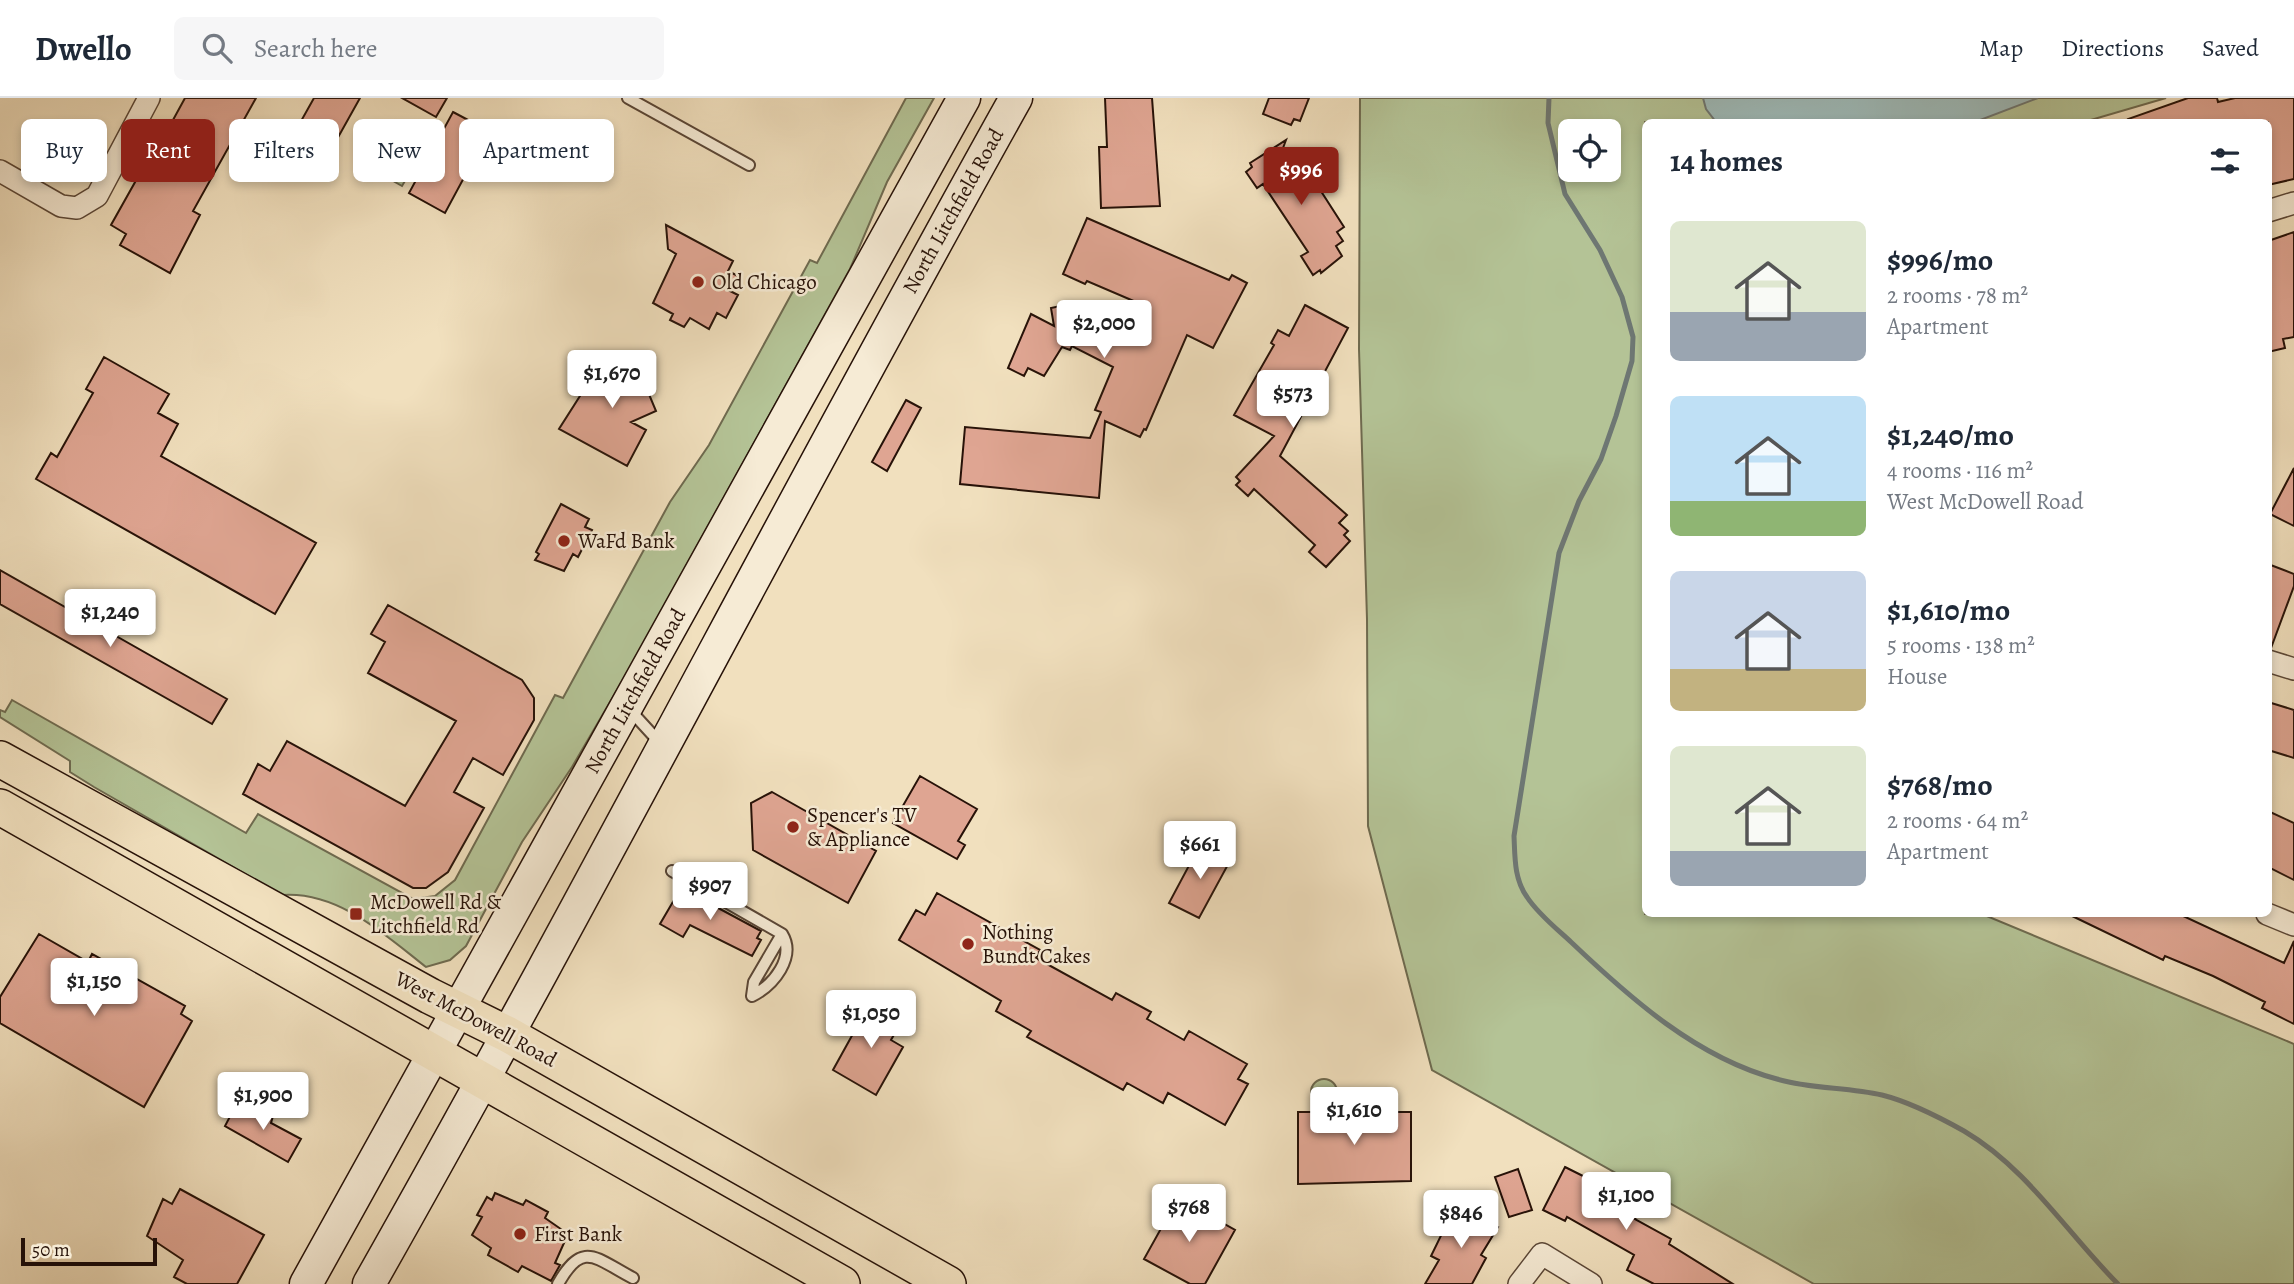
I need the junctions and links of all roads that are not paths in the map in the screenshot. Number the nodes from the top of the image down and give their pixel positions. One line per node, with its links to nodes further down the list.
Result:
1 (149, 98): 6 (street)
2 (628, 98): 5 (lane)
3 (964, 98): 9 (main road, North Litchfield Road)
4 (1016, 98): 10 (main road, North Litchfield Road)
5 (749, 165)
6 (0, 171)
7 (2294, 204): 8 (street)
8 (2272, 210)
9 (884, 242): 10 (main road); 13 (main road, North Litchfield Road)
10 (923, 264): 14 (main road, North Litchfield Road)
11 (2272, 661): 12 (street)
12 (2294, 669)
13 (626, 706): 14 (lane); 21 (main road, North Litchfield Road)
14 (662, 747): 22 (main road, North Litchfield Road)
15 (0, 759): 21 (main road, West McDowell Road)
16 (0, 807): 23 (main road)
17 (672, 871): 20 (lane)
18 (2272, 916): 19 (street)
19 (2294, 925)
20 (782, 934): 20 (lane)
21 (458, 1009): 22 (main road, West McDowell Road); 23 (main road, North Litchfield Road)
22 (507, 1034): 24 (main road, North Litchfield Road); 30 (main road, West McDowell Road)
23 (434, 1052): 24 (main road); 26 (main road, North Litchfield Road)
24 (482, 1080): 27 (main road, North Litchfield Road); 29 (main road)
25 (633, 1278): 28 (lane)
26 (306, 1284)
27 (369, 1284)
28 (558, 1284)
29 (842, 1284)
30 (948, 1284)
31 (1519, 1284): 32 (street)
32 (1591, 1284)

